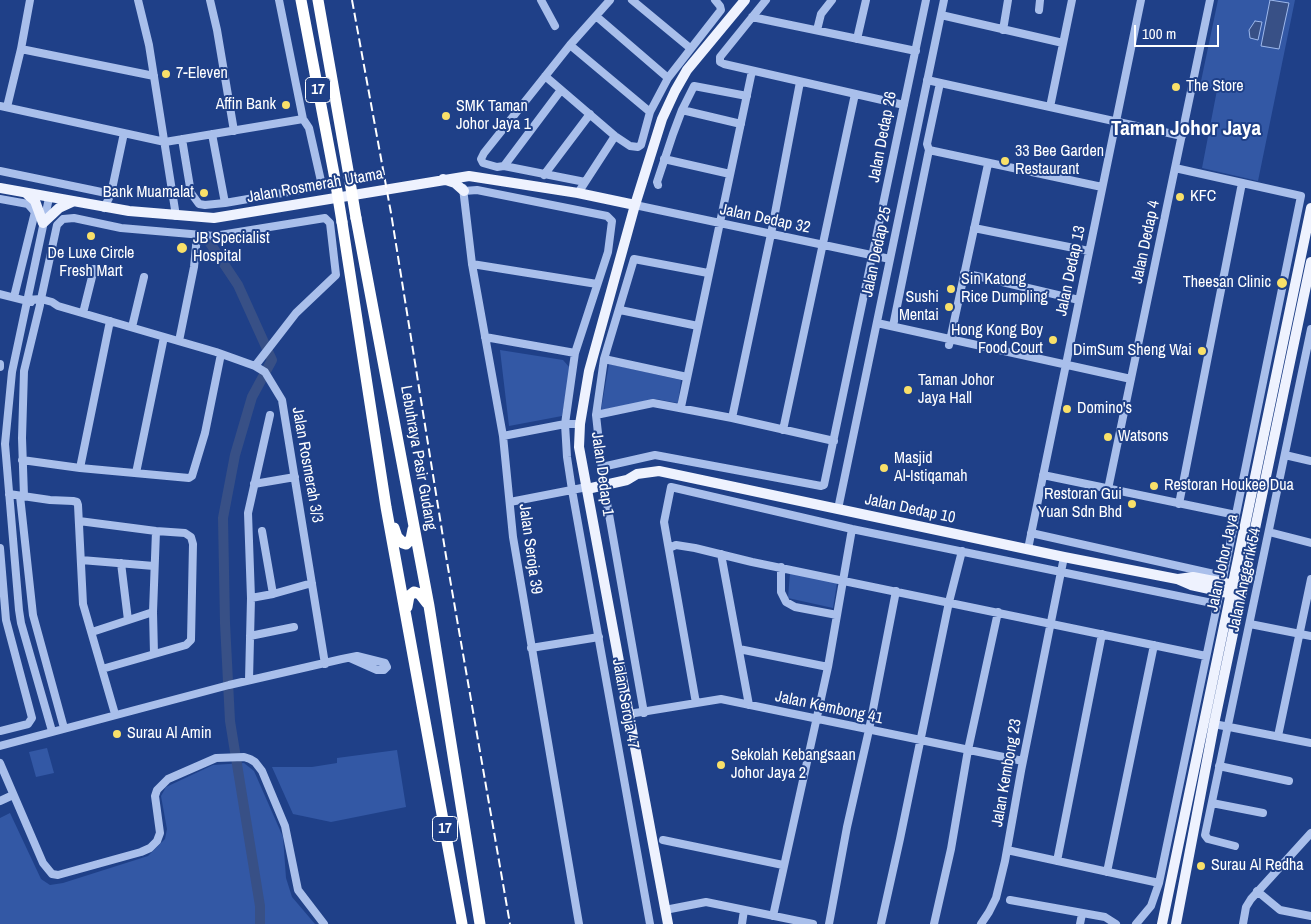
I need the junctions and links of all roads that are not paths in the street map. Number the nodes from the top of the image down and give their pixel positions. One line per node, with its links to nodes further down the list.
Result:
1 (30, 0): 33 (street)
2 (138, 0): 36 (street)
3 (210, 0): 54 (street)
4 (278, 0): 51 (street)
5 (302, 0): 155 (highway, 17, bridge)
6 (318, 0): 159 (highway, Lebuhraya Pasir Gudang / 17, bridge)
7 (541, 0): 26 (street)
8 (610, 0): 24 (street)
9 (632, 0): 32 (street)
10 (715, 0): 32 (street)
11 (744, 0): 84 (main road, Jalan Dedap 1)
12 (766, 0): 25 (street)
13 (832, 0): 27 (street)
14 (866, 0): 29 (street)
15 (926, 0): 34 (street, Jalan Dedap 26)
16 (944, 0): 23 (street, Jalan Dedap 25)
17 (1008, 0): 28 (street)
18 (1040, 0): 22 (street)
19 (1072, 0): 30 (street)
20 (1141, 0): 52 (street, Jalan Dedap 13)
21 (1210, 0): 58 (street, Jalan Dedap 4)
22 (1039, 10)
23 (941, 15): 28 (street); 39 (street, Jalan Dedap 25)
24 (596, 16): 31 (street); 38 (street)
25 (752, 17): 27 (street); 35 (street)
26 (555, 26)
27 (817, 30): 29 (street)
28 (1003, 30): 30 (street)
29 (857, 39): 34 (street)
30 (1063, 43): 47 (street)
31 (570, 45): 37 (street); 49 (street)
32 (690, 48): 38 (street)
33 (21, 49): 36 (street); 46 (street)
34 (916, 51): 45 (street, Jalan Dedap 26)
35 (752, 71): 40 (street); 44 (street)
36 (154, 76): 60 (street)
37 (545, 76): 42 (street); 64 (street)
38 (668, 78): 49 (street)
39 (927, 80): 41 (street); 96 (street, Jalan Dedap 25)
40 (800, 82): 43 (street); 91 (street)
41 (940, 83): 47 (street); 61 (street)
42 (561, 90): 50 (street); 64 (street)
43 (855, 94): 45 (street); 93 (street)
44 (747, 96): 48 (street); 53 (street)
45 (904, 105): 95 (street, Jalan Dedap 26)
46 (3, 106): 55 (street)
47 (1050, 107): 52 (street)
48 (682, 110): 53 (street); 62 (street)
49 (650, 112): 57 (street)
50 (590, 114): 57 (street); 68 (street)
51 (303, 120): 54 (street); 83 (street)
52 (1115, 121): 58 (street); 74 (street, Jalan Dedap 13)
53 (741, 124): 67 (street)
54 (234, 131): 56 (street)
55 (124, 133): 60 (street); 79 (street)
56 (212, 134): 59 (street); 83 (street)
57 (616, 136): 71 (street)
58 (1182, 136): 65 (street, Jalan Dedap 4)
59 (182, 139): 60 (street); 83 (street)
60 (165, 142): 87 (street)
61 (929, 150): 63 (street); 114 (street)
62 (664, 159): 67 (street); 73 (street)
63 (988, 164): 74 (street); 90 (street)
64 (504, 166): 68 (street)
65 (1175, 168): 72 (street); 128 (street, Jalan Dedap 4)
66 (0, 171): 79 (street)
67 (730, 174): 89 (street)
68 (544, 175): 71 (street)
69 (462, 176): 70 (main road, Jalan Rosmerah Utama); 76 (street, Jalan Seroja 39); 77 (main road, Jalan Rosmerah Utama)
70 (443, 179): 76 (main road); 87 (main road, Jalan Rosmerah Utama)
71 (585, 182): 77 (street)
72 (1242, 183): 154 (street); 157 (street)
73 (658, 185)
74 (1102, 187): 94 (street, Jalan Dedap 13)
75 (0, 188): 78 (main road, Jalan Rosmerah Utama)
76 (464, 191): 98 (street, Jalan Seroja 39); 103 (street, Jalan Seroja 47)
77 (578, 193): 84 (main road, Jalan Rosmerah Utama)
78 (26, 194): 80 (main road, Jalan Rosmerah Utama); 88 (main road)
79 (111, 194): 85 (street)
80 (49, 198): 82 (main road, Jalan Rosmerah Utama); 88 (street)
81 (0, 199): 105 (street)
82 (72, 202): 85 (main road, Jalan Rosmerah Utama); 88 (main road)
83 (225, 203)
84 (635, 206): 89 (street, Jalan Dedap 32); 134 (main road, Jalan Dedap 1)
85 (104, 208): 87 (main road, Jalan Rosmerah Utama)
86 (1311, 208): 183 (main road, Jalan Johor Jaya)
87 (176, 216)
88 (43, 223): 106 (street)
89 (720, 223): 91 (street, Jalan Dedap 32); 101 (street)
90 (974, 228): 94 (street); 100 (street)
91 (772, 234): 93 (street, Jalan Dedap 32); 132 (street)
92 (197, 236): 108 (street); 119 (street); 125 (street)
93 (822, 245): 95 (street, Jalan Dedap 32); 135 (street)
94 (1089, 251): 107 (street, Jalan Dedap 13)
95 (872, 256): 96 (street, Jalan Dedap 32); 137 (street, Jalan Dedap 26)
96 (890, 259): 112 (street, Jalan Dedap 25)
97 (1311, 262): 183 (main road, Jalan Johor Jaya)
98 (472, 264): 103 (street); 118 (street, Jalan Seroja 39)
99 (94, 269): 110 (street)
100 (964, 273): 107 (street); 120 (street)
101 (708, 274): 109 (street); 113 (street)
102 (144, 277): 115 (street)
103 (598, 284): 121 (street, Jalan Seroja 47)
104 (0, 294): 105 (street, Jalan Rosmerah 3/3)
105 (14, 298): 106 (street, Jalan Rosmerah 3/3)
106 (27, 300): 108 (street, Jalan Rosmerah 3/3); 151 (street)
107 (1079, 300): 124 (street, Jalan Dedap 13)
108 (40, 302): 110 (street, Jalan Rosmerah 3/3); 139 (street)
109 (620, 310): 113 (street); 123 (street)
110 (83, 313): 111 (street, Jalan Rosmerah 3/3)
111 (110, 321): 115 (street, Jalan Rosmerah 3/3); 142 (street)
112 (877, 323): 114 (street); 156 (street, Jalan Dedap 25)
113 (698, 326): 127 (street)
114 (893, 326): 120 (street)
115 (132, 327): 117 (street, Jalan Rosmerah 3/3)
116 (1311, 329): 126 (street, Jalan Anggerik 54)
117 (164, 337): 119 (street, Jalan Rosmerah 3/3); 143 (street)
118 (485, 337): 121 (street); 136 (street, Jalan Seroja 39)
119 (178, 341): 122 (street, Jalan Rosmerah 3/3)
120 (949, 342): 124 (street)
121 (575, 353): 133 (street, Jalan Seroja 47)
122 (221, 354): 125 (street, Jalan Rosmerah 3/3); 143 (street)
123 (604, 359): 127 (street); 131 (street)
124 (1066, 363): 128 (street); 144 (street, Jalan Dedap 13)
125 (256, 366): 145 (street, Jalan Rosmerah 3/3)
126 (1307, 366): 138 (street, Jalan Anggerik 54)
127 (687, 377): 129 (street)
128 (1131, 379): 149 (street, Jalan Dedap 4)
129 (681, 407): 131 (street); 132 (street)
130 (270, 415): 147 (street)
131 (596, 415): 141 (street)
132 (732, 418): 135 (street)
133 (565, 424): 134 (street); 136 (street); 150 (street, Jalan Seroja 47)
134 (580, 424): 148 (main road, Jalan Dedap 1)
135 (783, 430): 137 (street)
136 (503, 436): 153 (street, Jalan Seroja 39)
137 (834, 441): 141 (street, Jalan Dedap 26)
138 (1285, 454): 140 (street); 163 (street, Jalan Anggerik 54)
139 (22, 460): 142 (street); 152 (street)
140 (1311, 461)
141 (602, 467): 146 (street)
142 (80, 468): 143 (street)
143 (136, 473)
144 (1043, 474): 149 (street); 164 (street, Jalan Dedap 13)
145 (295, 478): 147 (street); 181 (street, Jalan Rosmerah 3/3)
146 (603, 482): 148 (main road, Jalan Dedap 10); 156 (main road, Jalan Dedap 10); 216 (street)
147 (254, 484): 186 (street)
148 (587, 487): 150 (street); 218 (main road, Jalan Dedap 1)
149 (1108, 489): 154 (street)
150 (572, 490): 153 (street); 203 (street, Jalan Seroja 47)
151 (9, 494): 152 (street); 177 (street)
152 (22, 496): 158 (street); 222 (street)
153 (510, 502): 205 (street, Jalan Seroja 39)
154 (1179, 504): 157 (street)
155 (386, 507): 159 (highway); 193 (highway, 17)
156 (838, 509): 168 (main road, Jalan Dedap 10)
157 (1236, 515): 182 (street)
158 (79, 521): 161 (street); 172 (street)
159 (413, 522): 189 (highway, Lebuhraya Pasir Gudang / 17)
160 (852, 528): 167 (street); 169 (street); 180 (street)
161 (156, 531): 174 (street); 207 (street)
162 (262, 532): 185 (street)
163 (1269, 532): 165 (street); 196 (street, Jalan Anggerik 54)
164 (1031, 533): 168 (street, Jalan Dedap 13); 182 (street)
165 (1311, 543)
166 (0, 548): 178 (street)
167 (669, 548): 170 (street); 214 (street)
168 (1028, 548): 171 (main road, Jalan Dedap 10)
169 (962, 551): 176 (street); 187 (street)
170 (721, 554): 175 (street); 206 (street)
171 (1064, 557): 176 (street, Jalan Kembong 23); 182 (main road, Jalan Dedap 10)
172 (80, 560): 173 (street); 198 (street)
173 (121, 563): 174 (street); 194 (street)
174 (154, 566): 190 (street)
175 (781, 568): 180 (street); 192 (street)
176 (1061, 572): 188 (street); 195 (street, Jalan Kembong 23)
177 (16, 573): 178 (street); 225 (street)
178 (1, 575): 224 (street)
179 (1311, 579): 200 (street)
180 (843, 580): 184 (street); 192 (street)
181 (312, 583): 185 (street); 210 (street, Jalan Rosmerah 3/3)
182 (1222, 583): 183 (main road, Jalan Dedap 10); 188 (street)
183 (1237, 590): 220 (main road, Jalan Johor Jaya); 269 (main road, Jalan Johor Jaya)
184 (896, 591): 187 (street); 223 (street)
185 (273, 594): 186 (street)
186 (251, 598): 201 (street)
187 (949, 602): 191 (street); 227 (street)
188 (1217, 604): 208 (street)
189 (429, 606): 193 (highway); 256 (highway, Lebuhraya Pasir Gudang / 17)
190 (153, 612): 194 (street); 207 (street)
191 (998, 612): 195 (street); 230 (street)
192 (837, 615): 211 (street)
193 (406, 616): 255 (highway, 17)
194 (128, 620): 198 (street)
195 (1050, 624): 199 (street); 231 (street, Jalan Kembong 23)
196 (1250, 624): 200 (street); 221 (street, Jalan Anggerik 54)
197 (294, 627): 201 (street)
198 (92, 632): 212 (street)
199 (1102, 634): 204 (street); 243 (street)
200 (1299, 634): 202 (street); 226 (street)
201 (250, 636): 213 (street)
202 (1311, 636)
203 (599, 637): 205 (street); 258 (street, Jalan Seroja 47)
204 (1154, 645): 208 (street); 245 (street)
205 (531, 648): 257 (street, Jalan Seroja 39)
206 (739, 649): 211 (street); 215 (street)
207 (154, 654): 212 (street)
208 (1206, 656): 246 (street)
209 (350, 658): 210 (street)
210 (325, 664): 213 (street)
211 (828, 667): 219 (street)
212 (102, 669): 217 (street)
213 (249, 680): 217 (street)
214 (696, 703): 215 (street, Jalan Kembong 41); 216 (street, Jalan Kembong 41)
215 (749, 705): 219 (street, Jalan Kembong 41)
216 (644, 712): 218 (street, Jalan Kembong 41)
217 (115, 714): 222 (street)
218 (629, 714): 249 (main road, Jalan Dedap 1)
219 (816, 719): 223 (street, Jalan Kembong 41); 244 (street)
220 (1214, 724): 221 (street); 270 (main road, Jalan Johor Jaya)
221 (1228, 727): 226 (street); 233 (street, Jalan Anggerik 54)
222 (64, 728): 225 (street)
223 (869, 730): 227 (street, Jalan Kembong 41); 262 (street)
224 (0, 731)
225 (52, 731): 229 (street)
226 (1278, 736): 228 (street)
227 (919, 740): 230 (street, Jalan Kembong 41); 263 (street)
228 (1311, 743)
229 (0, 746)
230 (968, 750): 231 (street, Jalan Kembong 41); 264 (street)
231 (1023, 761): 242 (street, Jalan Kembong 23)
232 (0, 763): 235 (street)
233 (1219, 766): 234 (street); 237 (street, Jalan Anggerik 54)
234 (1289, 780)
235 (13, 794): 236 (street); 254 (street)
236 (0, 801)
237 (1212, 802): 238 (street); 241 (street, Jalan Anggerik 54)
238 (1263, 813)
239 (1311, 832): 247 (street)
240 (663, 840): 244 (street)
241 (1234, 846)
242 (1007, 850): 243 (street); 265 (street, Jalan Kembong 23)
243 (1058, 861): 245 (street)
244 (783, 866): 252 (street)
245 (1108, 872): 246 (street)
246 (1159, 883): 268 (street)
247 (1257, 892): 253 (street); 271 (street)
248 (1010, 900): 251 (street)
249 (666, 910): 250 (street); 259 (main road, Jalan Dedap 1)
250 (744, 910): 252 (street); 260 (street)
251 (1082, 914): 266 (street); 267 (street)
252 (773, 916): 261 (street)
253 (1311, 916)
254 (324, 924)
255 (462, 924)
256 (480, 924)
257 (579, 924)
258 (650, 924)
259 (668, 924)
260 (742, 924)
261 (813, 924)
262 (829, 924)
263 (881, 924)
264 (934, 924)
265 (980, 924)
266 (1080, 924)
267 (1116, 924)
268 (1136, 924)
269 (1162, 924)
270 (1176, 924)
271 (1243, 924)

